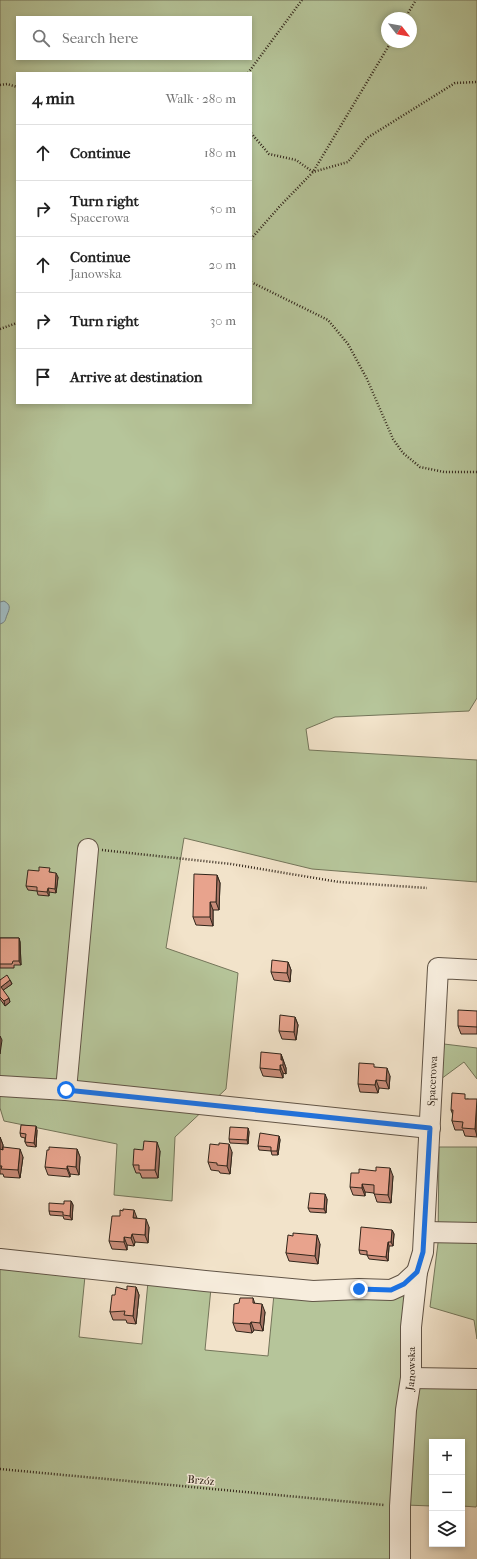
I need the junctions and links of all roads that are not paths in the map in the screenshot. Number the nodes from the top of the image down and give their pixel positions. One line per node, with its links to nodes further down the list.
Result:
1 (88, 849): 4 (street)
2 (477, 970): 5 (street, Spacerowa)
3 (0, 1086): 4 (street)
4 (66, 1090): 5 (street)
5 (430, 1128): 6 (street, Spacerowa)
6 (425, 1232): 7 (street); 9 (street, Janowska)
7 (477, 1233)
8 (0, 1259): 9 (street)
9 (417, 1272): 10 (street, Janowska)
10 (411, 1378): 11 (street); 12 (street, Janowska)
11 (477, 1379)
12 (400, 1559)

